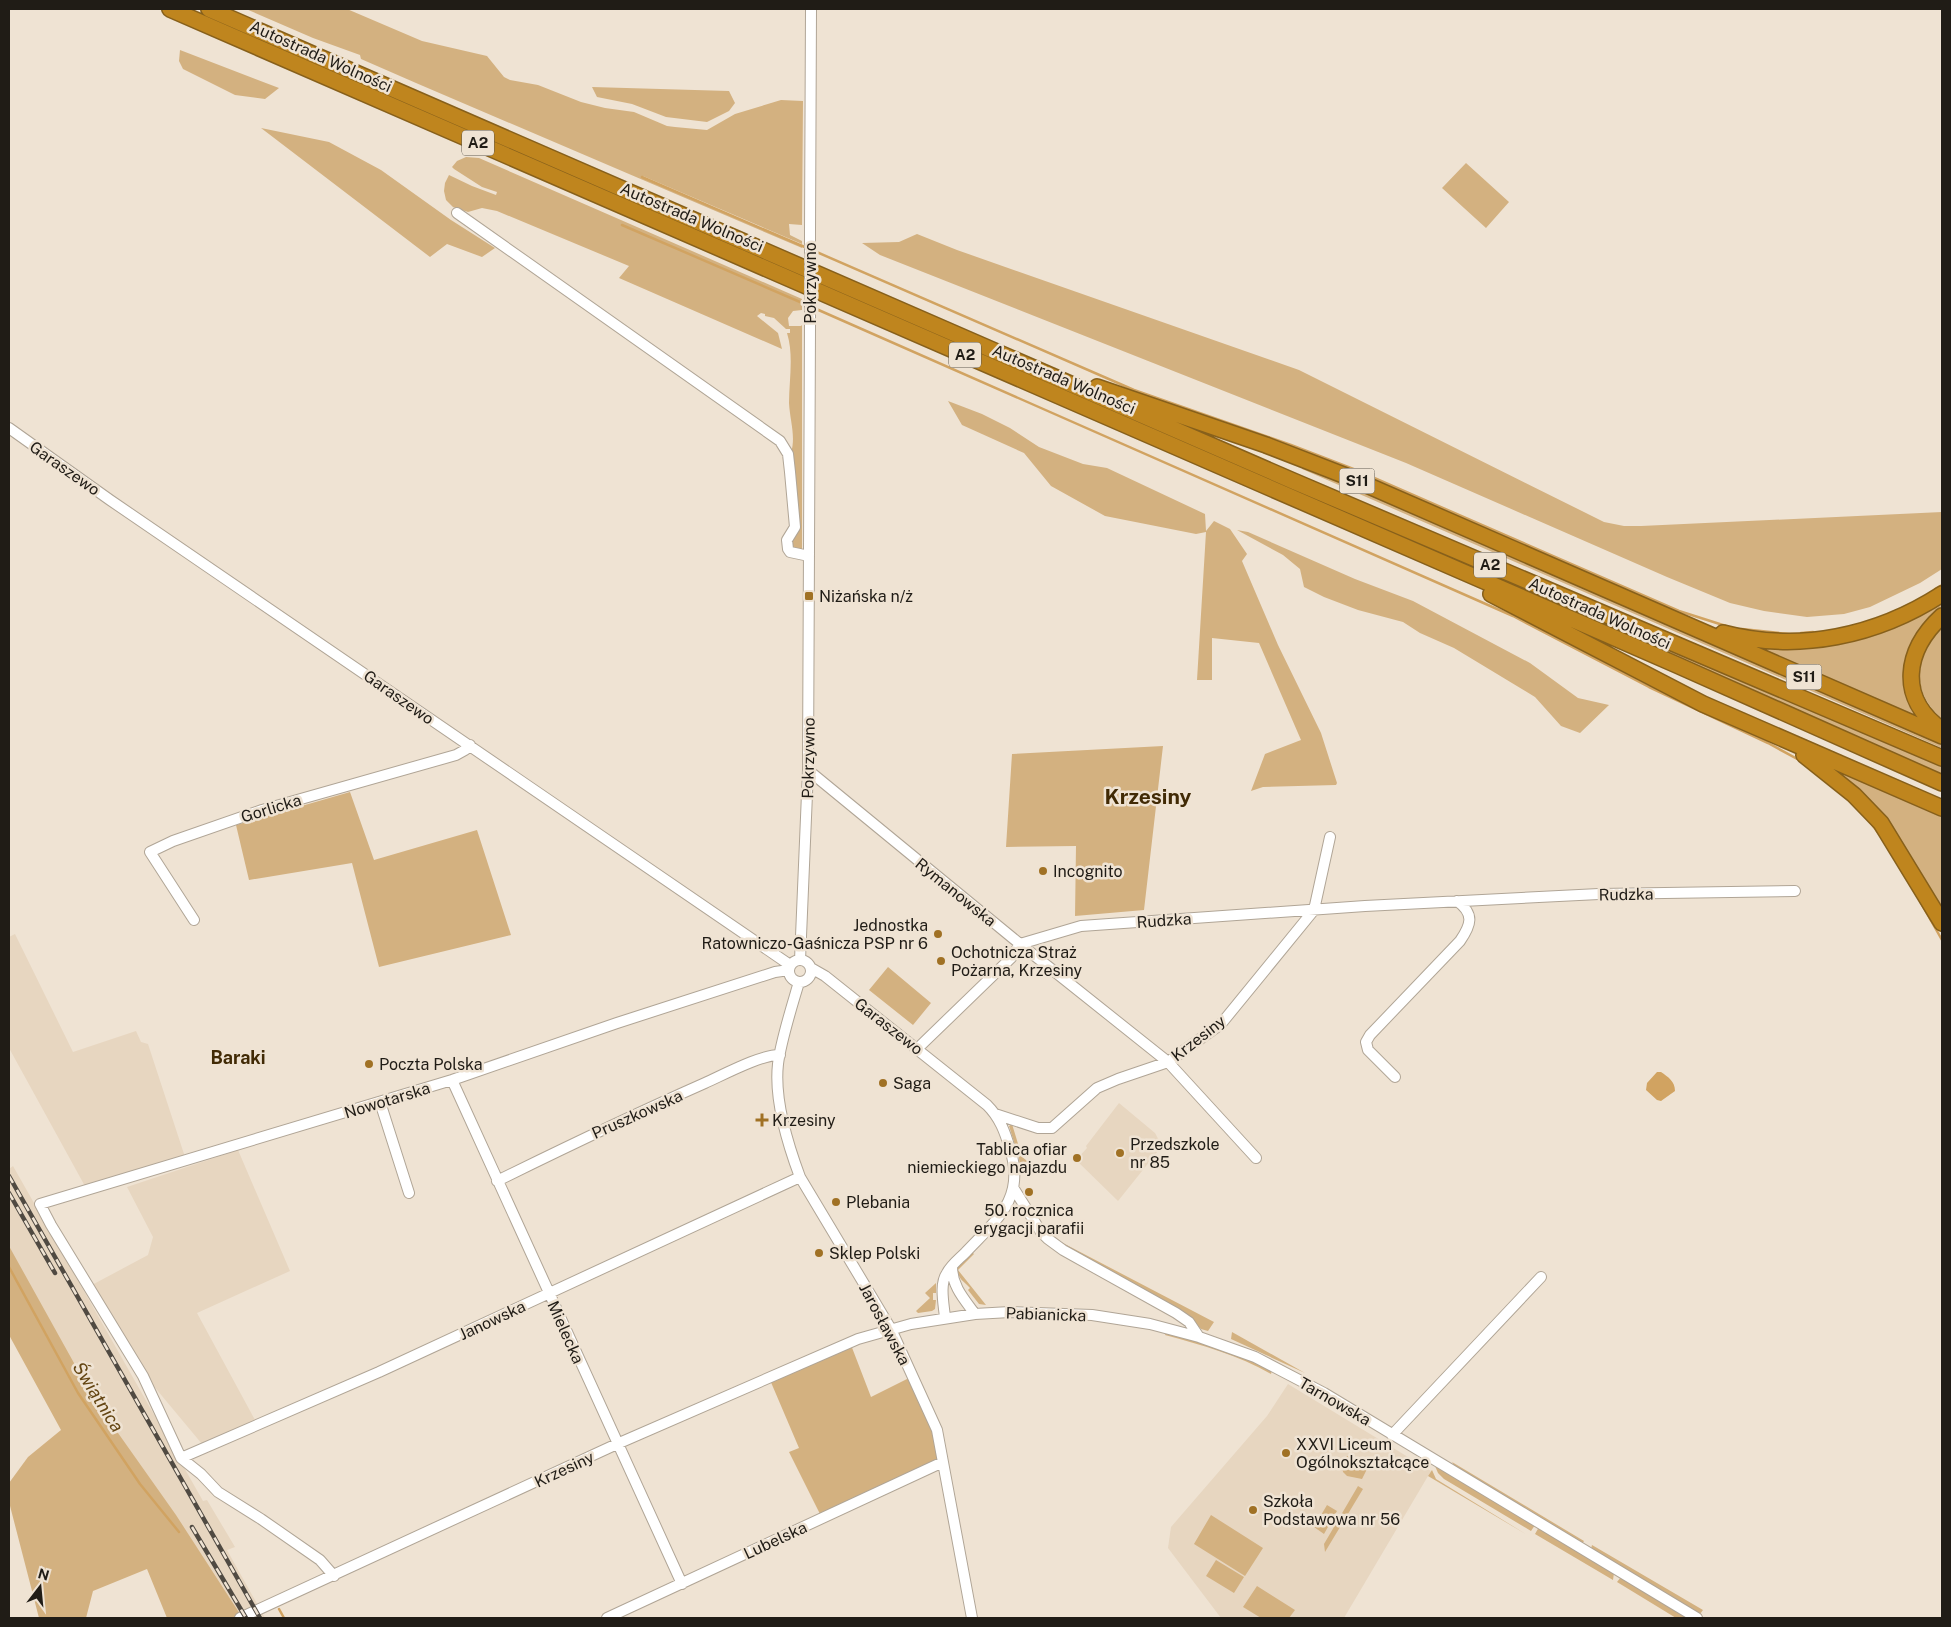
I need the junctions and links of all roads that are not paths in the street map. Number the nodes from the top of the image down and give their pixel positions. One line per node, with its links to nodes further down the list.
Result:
1 (170, 9): 7 (highway, Autostrada Wolności / A2)
2 (209, 9): 5 (highway, Autostrada Wolności / A2)
3 (811, 9): 8 (street, Pokrzywno, bridge)
4 (457, 213): 8 (street)
5 (1038, 370): 10 (highway, S11); 16 (highway, Autostrada Wolności / A2)
6 (9, 428): 15 (street, Garaszewo)
7 (1425, 555): 12 (highway); 18 (highway, Autostrada Wolności / A2)
8 (809, 556): 17 (street, Pokrzywno)
9 (1942, 594): 10 (highway)
10 (1667, 615): 14 (highway, S11)
11 (1942, 616): 13 (highway)
12 (1750, 725): 19 (highway); 25 (highway)
13 (1942, 730)
14 (1942, 736)
15 (470, 745): 24 (street, Gorlicka); 28 (street, Garaszewo)
16 (1942, 758)
17 (808, 770): 26 (street, Rymanowska); 27 (street, Pokrzywno)
18 (1942, 784)
19 (1942, 808)
20 (1330, 837): 23 (street)
21 (1795, 892): 22 (street, Rudzka)
22 (1457, 902): 23 (street, Rudzka); 34 (street)
23 (1314, 910): 26 (street, Rudzka); 33 (street, Krzesiny)
24 (194, 920)
25 (1942, 923)
26 (1020, 944): 31 (street); 33 (street, Rymanowska)
27 (800, 960): 28 (street); 29 (street)
28 (790, 968): 30 (street); 35 (street, Nowotarska)
29 (811, 968): 30 (street); 31 (street, Garaszewo)
30 (799, 982): 32 (street, Jarosławska)
31 (918, 1048): 37 (street, Garaszewo)
32 (780, 1056): 39 (street, Jarosławska); 40 (street, Pruszkowska)
33 (1168, 1062): 37 (street, Krzesiny); 38 (street, Rymanowska)
34 (1395, 1077)
35 (452, 1080): 36 (street, Nowotarska); 40 (street, Mielecka)
36 (380, 1102): 42 (street); 52 (street, Nowotarska)
37 (995, 1114): 41 (street, Garaszewo)
38 (1256, 1158)
39 (800, 1177): 45 (street, Janowska); 48 (street, Jarosławska)
40 (497, 1181): 45 (street, Mielecka)
41 (1014, 1189): 43 (street); 49 (street, Tarnowska)
42 (409, 1193)
43 (952, 1267): 46 (street); 47 (street)
44 (1541, 1277): 50 (street)
45 (549, 1294): 51 (street, Mielecka); 52 (street, Janowska)
46 (975, 1314): 47 (street, Pabianicka); 49 (street, Pabianicka)
47 (945, 1318): 48 (street, Pabianicka)
48 (891, 1329): 51 (street, Krzesiny); 53 (street, Jarosławska)
49 (1200, 1337): 50 (street, Tarnowska)
50 (1392, 1435): 59 (street, Tarnowska)
51 (617, 1444): 54 (street, Krzesiny); 55 (street, Mielecka)
52 (182, 1458): 54 (street)
53 (943, 1462): 55 (street, Lubelska); 58 (street, Jarosławska)
54 (334, 1576): 56 (street, Krzesiny)
55 (682, 1584): 57 (street, Lubelska)
56 (240, 1618)
57 (607, 1618)
58 (972, 1618)
59 (1698, 1618)

